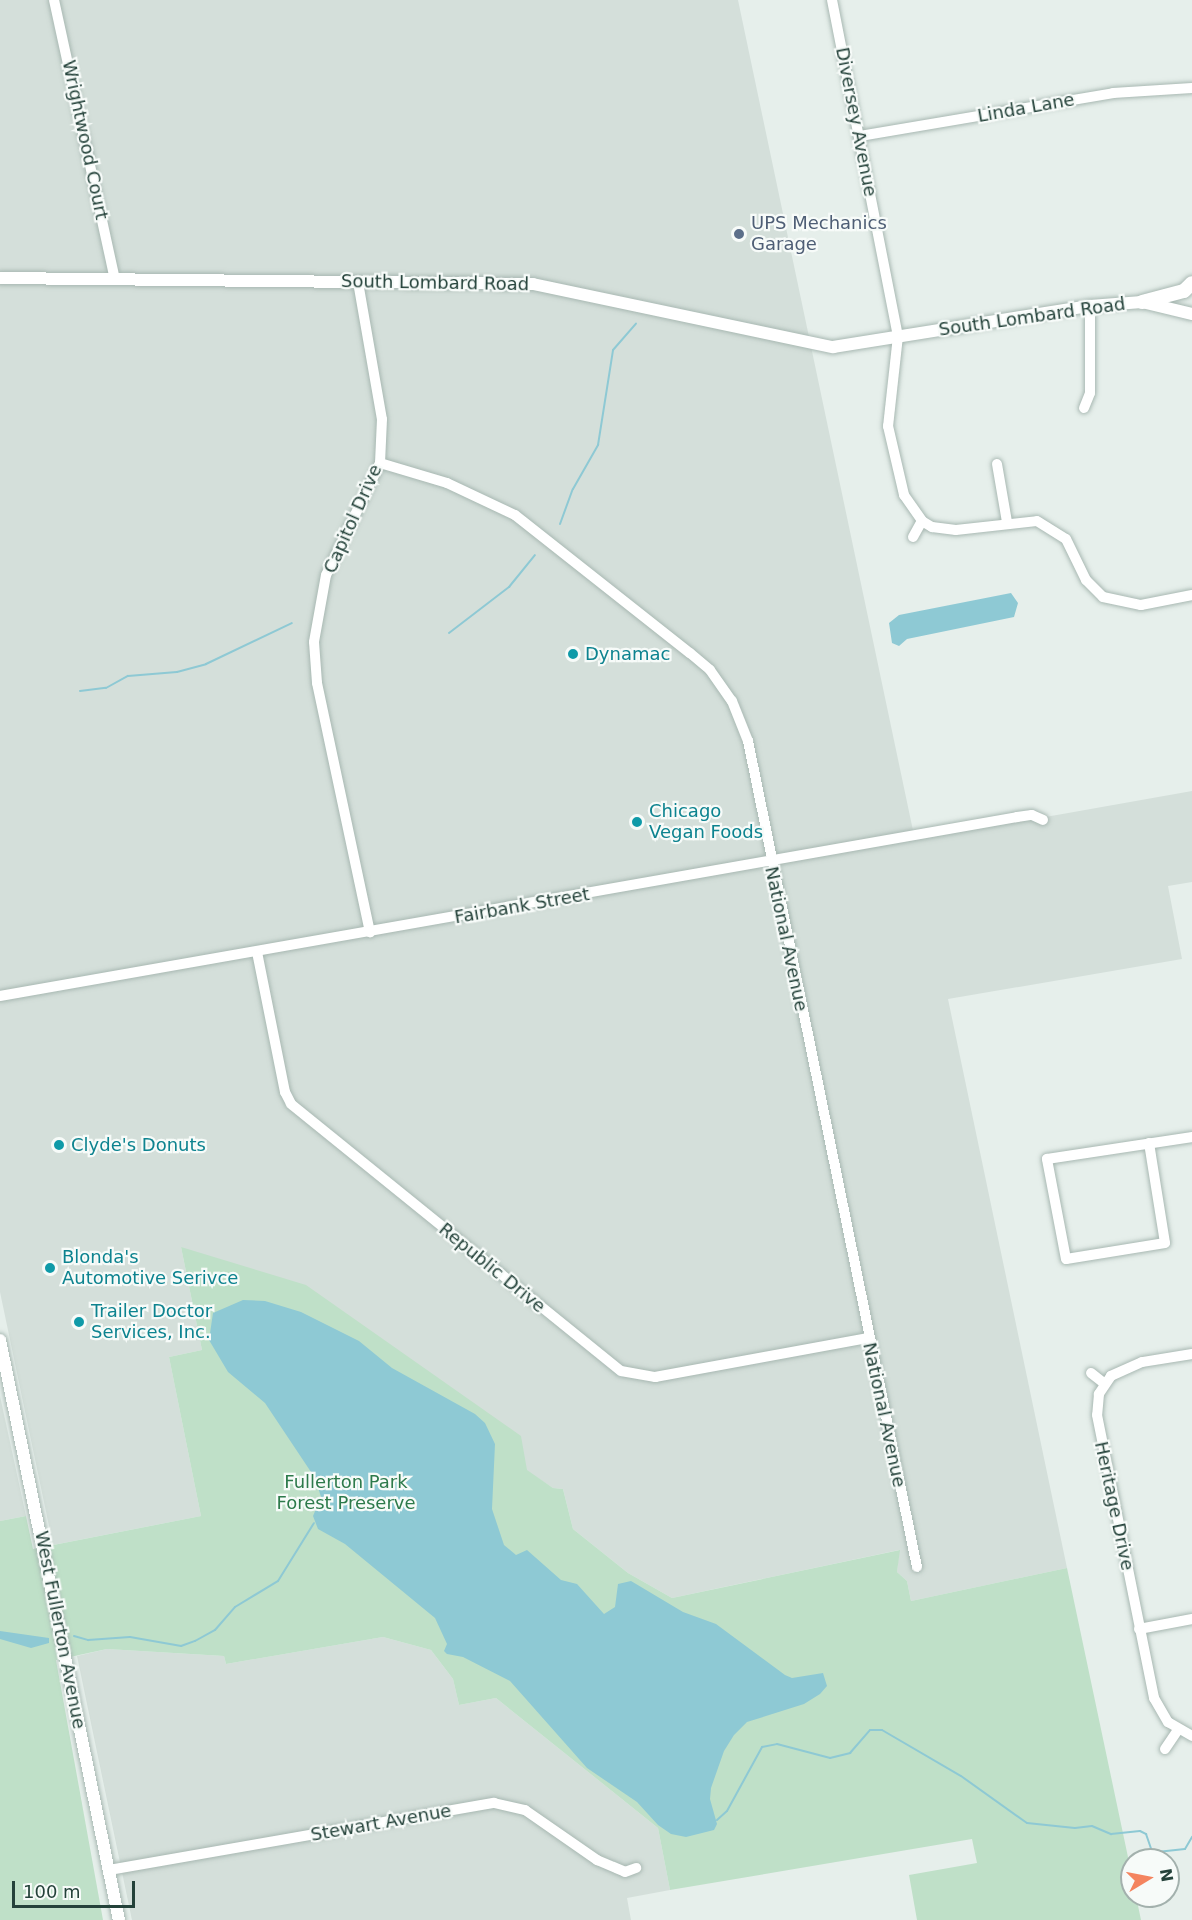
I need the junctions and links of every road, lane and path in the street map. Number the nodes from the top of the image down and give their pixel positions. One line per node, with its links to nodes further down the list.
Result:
1 (54, 0): 6 (street, Wrightwood Court)
2 (832, 0): 4 (street, Diversey Avenue)
3 (1192, 88): 4 (street, Linda Lane)
4 (860, 136): 12 (street, Diversey Avenue)
5 (0, 278): 6 (street, South Lombard Road)
6 (115, 279): 7 (street, South Lombard Road)
7 (358, 282): 12 (street, South Lombard Road); 14 (street, Capitol Drive)
8 (1192, 283): 9 (main road)
9 (1142, 302): 10 (street, South Lombard Road); 11 (street, South Lombard Road)
10 (1090, 306): 12 (street, South Lombard Road); 13 (street)
11 (1192, 314)
12 (903, 335): 16 (street, Diversey Avenue)
13 (1084, 408)
14 (380, 463): 21 (street, National Avenue); 22 (street, Capitol Drive)
15 (997, 464): 17 (street)
16 (922, 521): 17 (street); 18 (street)
17 (1007, 522): 19 (street)
18 (913, 537)
19 (1192, 595)
20 (1043, 820): 21 (street, Fairbank Street)
21 (770, 860): 22 (street, Fairbank Street); 27 (street, National Avenue)
22 (370, 932): 23 (street, Fairbank Street)
23 (257, 952): 24 (street, Fairbank Street); 27 (street, Republic Drive)
24 (0, 996)
25 (1192, 1137): 26 (street)
26 (1149, 1143): 26 (street)
27 (868, 1338): 32 (street, National Avenue)
28 (0, 1340): 39 (street, West Fullerton Avenue)
29 (1192, 1353): 31 (street)
30 (1091, 1373): 31 (street)
31 (1104, 1383): 34 (street, Heritage Drive)
32 (917, 1567)
33 (1192, 1619): 34 (street)
34 (1139, 1629): 35 (street, Heritage Drive)
35 (1178, 1730): 36 (street, Heritage Drive); 37 (street)
36 (1192, 1736)
37 (1165, 1749)
38 (636, 1868): 39 (street, Stewart Avenue)
39 (109, 1870): 40 (street, West Fullerton Avenue)
40 (119, 1920)

